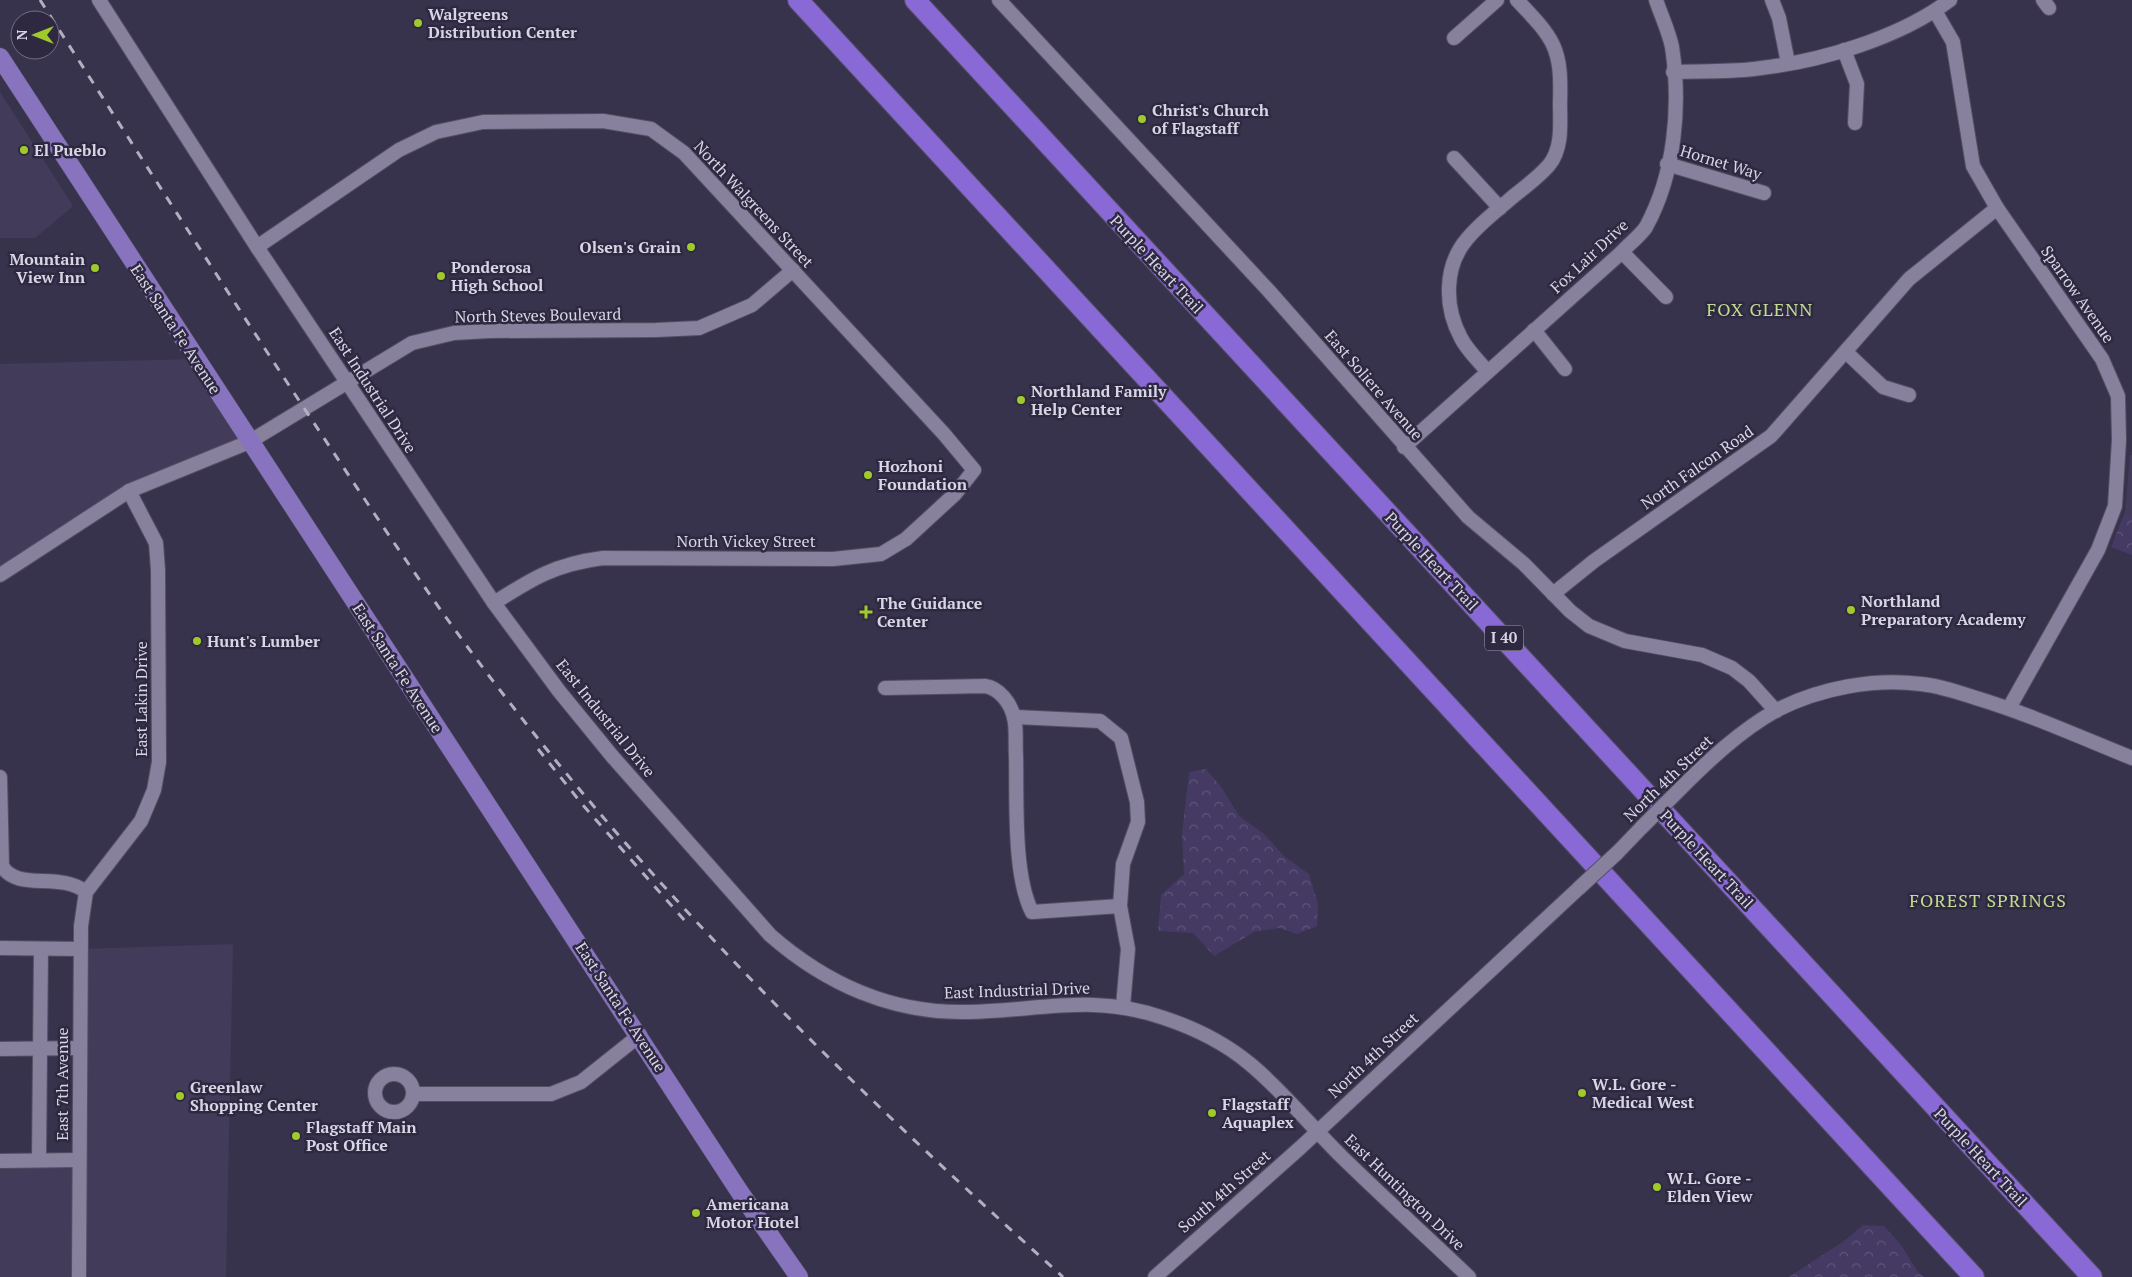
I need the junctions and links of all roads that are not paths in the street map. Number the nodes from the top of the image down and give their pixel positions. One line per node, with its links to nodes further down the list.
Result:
1 (99, 0): 22 (street, East Industrial Drive)
2 (798, 0): 65 (highway)
3 (915, 0): 66 (highway, Purple Heart Trail / I 40)
4 (999, 0): 34 (street, East Soliere Avenue)
5 (1497, 0): 11 (street)
6 (1517, 0): 20 (street)
7 (1656, 0): 15 (street, Fox Lair Drive)
8 (1772, 0): 14 (street)
9 (1950, 0): 10 (street)
10 (1936, 11): 12 (street); 21 (street, Sparrow Avenue)
11 (1454, 38)
12 (1844, 50): 14 (street); 16 (street)
13 (0, 57): 33 (main road, East Santa Fe Avenue)
14 (1788, 63): 15 (street)
15 (1674, 72): 18 (street, Fox Lair Drive)
16 (1855, 123)
17 (1454, 158): 20 (street)
18 (1667, 164): 19 (street, Hornet Way); 23 (street, Fox Lair Drive)
19 (1764, 193)
20 (1500, 208): 29 (street)
21 (1997, 208): 27 (street, North Falcon Road); 32 (street, Sparrow Avenue)
22 (257, 247): 24 (street, North Walgreens Street); 30 (street, East Industrial Drive)
23 (1622, 252): 25 (street); 26 (street, Fox Lair Drive)
24 (793, 270): 30 (street, North Steves Boulevard); 35 (street, North Walgreens Street)
25 (1666, 297)
26 (1534, 330): 28 (street); 29 (street, Fox Lair Drive)
27 (1846, 352): 31 (street); 38 (street, North Falcon Road)
28 (1565, 369)
29 (1487, 371): 34 (street, Fox Lair Drive)
30 (348, 382): 33 (street, North Steves Boulevard); 39 (street, East Industrial Drive)
31 (1909, 395)
32 (2126, 439): 41 (street, Sparrow Avenue)
33 (249, 442): 36 (street, North Steves Boulevard); 52 (main road, East Santa Fe Avenue)
34 (1404, 447): 38 (street, East Soliere Avenue)
35 (974, 470): 39 (street, North Vickey Street)
36 (130, 491): 37 (street, North Steves Boulevard); 46 (street, East Lakin Drive)
37 (0, 575)
38 (1553, 594): 42 (street, East Soliere Avenue)
39 (494, 603): 51 (street, East Industrial Drive)
40 (885, 688): 43 (street)
41 (2009, 708): 42 (street, North 4th Street); 44 (street, North 4th Street)
42 (1776, 711): 57 (street, North 4th Street, bridge)
43 (1014, 717): 47 (street); 47 (street)
44 (2132, 758)
45 (0, 777): 46 (street)
46 (86, 892): 50 (street, East 7th Avenue)
47 (1120, 906): 51 (street)
48 (0, 948): 49 (street)
49 (41, 949): 50 (street); 53 (street)
50 (80, 950): 54 (street, East 7th Avenue)
51 (1123, 1006): 57 (street, East Industrial Drive)
52 (640, 1035): 56 (street); 62 (main road, East Santa Fe Avenue)
53 (42, 1048): 54 (street); 55 (street); 59 (street)
54 (80, 1048): 60 (street, East 7th Avenue)
55 (0, 1049)
56 (413, 1094)
57 (1317, 1132): 63 (street, South 4th Street); 64 (street, East Huntington Drive)
58 (0, 1160): 59 (street)
59 (39, 1160): 60 (street)
60 (79, 1160): 61 (street, East 7th Avenue)
61 (79, 1277)
62 (800, 1277)
63 (1155, 1277)
64 (1469, 1277)
65 (1974, 1277)
66 (2092, 1277)

